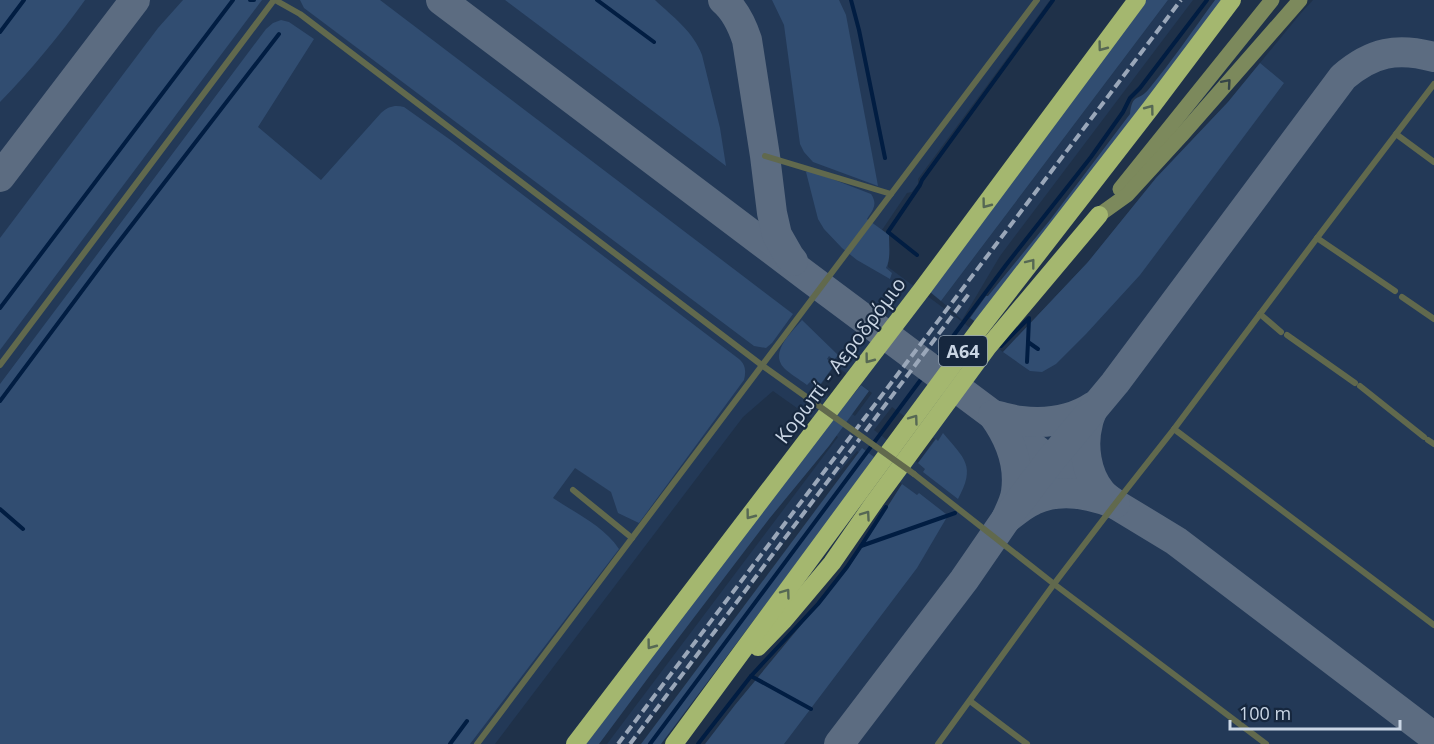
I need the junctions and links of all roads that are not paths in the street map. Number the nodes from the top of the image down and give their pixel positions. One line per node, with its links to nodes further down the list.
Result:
1 (275, 0): 18 (lane); 19 (lane)
2 (1037, 0): 11 (lane)
3 (1137, 0): 29 (highway, Κορωπί - Αεροδρόμιο, one-way to 29)
4 (1232, 0): 27 (highway, Α64, one-way to 4)
5 (1272, 0): 12 (street)
6 (1300, 0): 12 (street, one-way to 6)
7 (1434, 84): 8 (lane)
8 (1396, 134): 10 (lane); 13 (lane)
9 (765, 156): 11 (lane)
10 (1434, 162)
11 (891, 194): 19 (lane)
12 (1099, 215): 27 (highway, one-way to 12)
13 (1317, 238): 14 (lane); 16 (lane)
14 (1395, 291)
15 (1402, 297): 17 (lane)
16 (1260, 315): 20 (lane); 21 (lane)
17 (1434, 319)
18 (0, 365)
19 (763, 366): 23 (lane); 24 (lane, bridge)
20 (1174, 429): 24 (lane); 25 (lane)
21 (1429, 441)
22 (573, 490): 23 (lane)
23 (632, 538): 28 (lane)
24 (1054, 584): 26 (lane); 33 (lane)
25 (1434, 625)
26 (970, 701): 31 (lane); 32 (lane)
27 (701, 708): 30 (highway, Α64)
28 (477, 744)
29 (575, 744)
30 (674, 744)
31 (938, 744)
32 (1027, 744)
33 (1266, 744)

